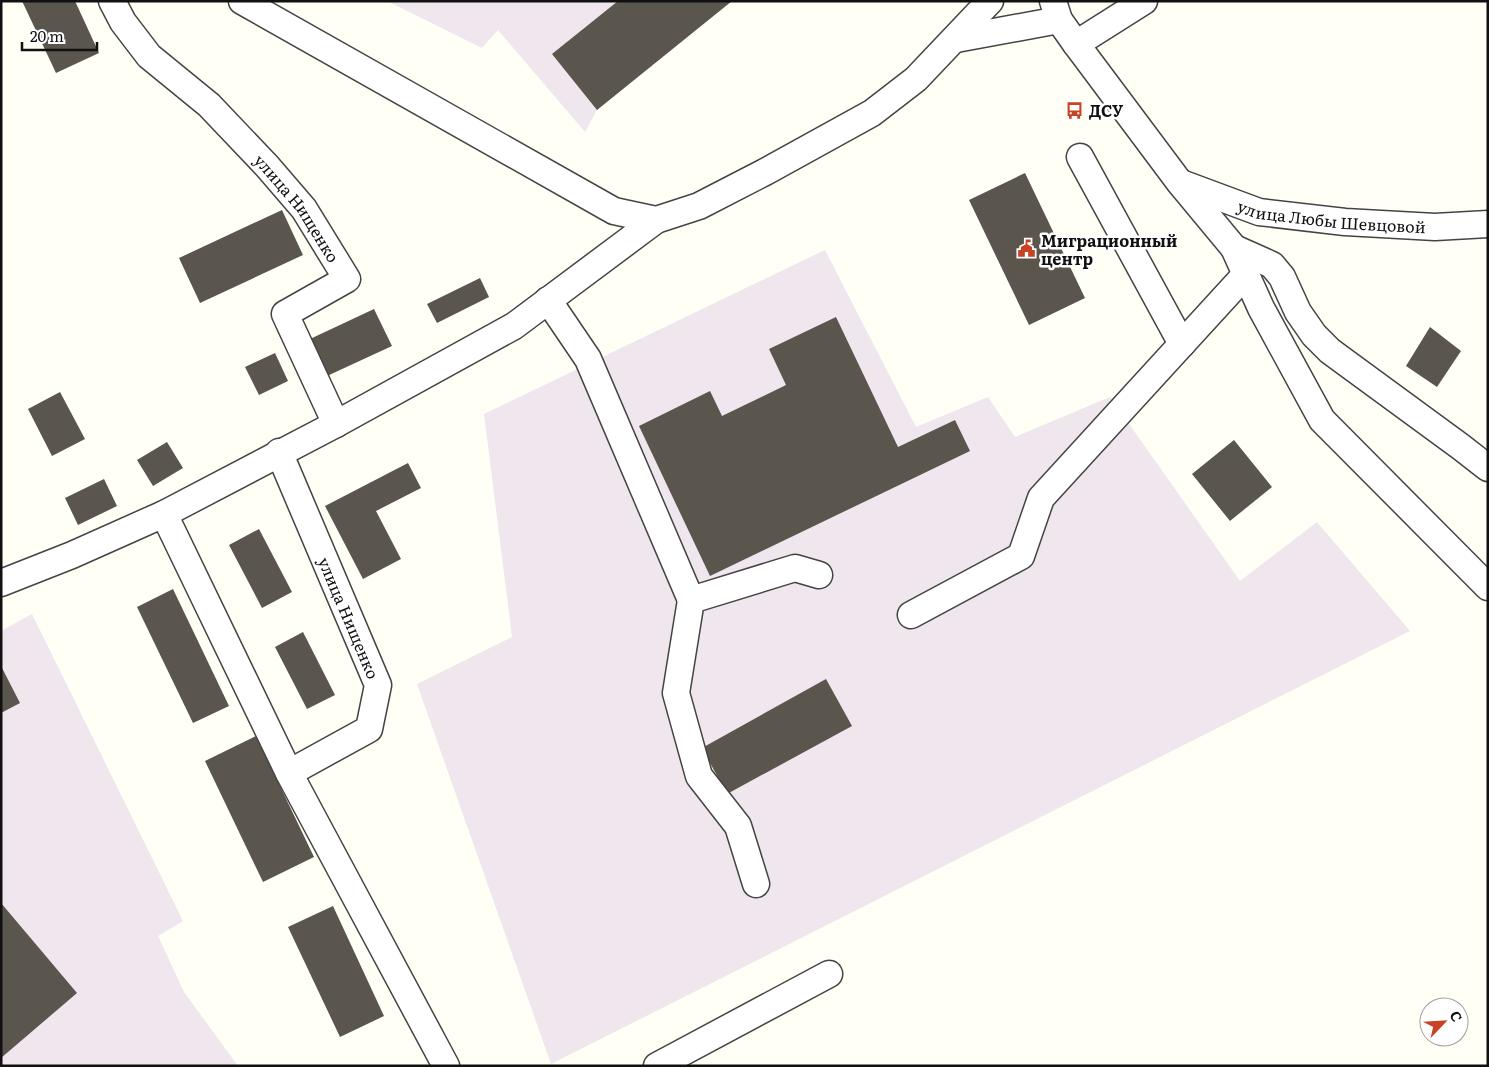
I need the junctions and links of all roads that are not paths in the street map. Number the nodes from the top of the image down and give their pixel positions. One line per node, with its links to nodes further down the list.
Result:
1 (112, 1): 16 (street, улица Нищенко)
2 (242, 1): 10 (street)
3 (990, 1): 6 (street)
4 (1144, 1): 7 (street)
5 (1056, 10): 6 (street); 7 (street)
6 (956, 39): 10 (street)
7 (1076, 44): 9 (street)
8 (1080, 157): 15 (street)
9 (1180, 183): 11 (street, улица Любы Шевцовой); 12 (street)
10 (656, 220): 14 (street)
11 (1488, 224)
12 (1234, 248): 13 (street); 18 (street)
13 (1246, 274): 15 (street); 22 (street)
14 (548, 300): 16 (street); 23 (street)
15 (1182, 344): 24 (street)
16 (336, 424): 17 (street)
17 (279, 452): 19 (street); 25 (street, улица Нищенко)
18 (1488, 468)
19 (164, 514): 21 (street); 25 (street)
20 (819, 575): 23 (street)
21 (1, 583)
22 (1488, 586)
23 (691, 600): 26 (street)
24 (911, 615)
25 (289, 773): 28 (street)
26 (756, 884)
27 (829, 974): 29 (street)
28 (446, 1066)
29 (657, 1066)

